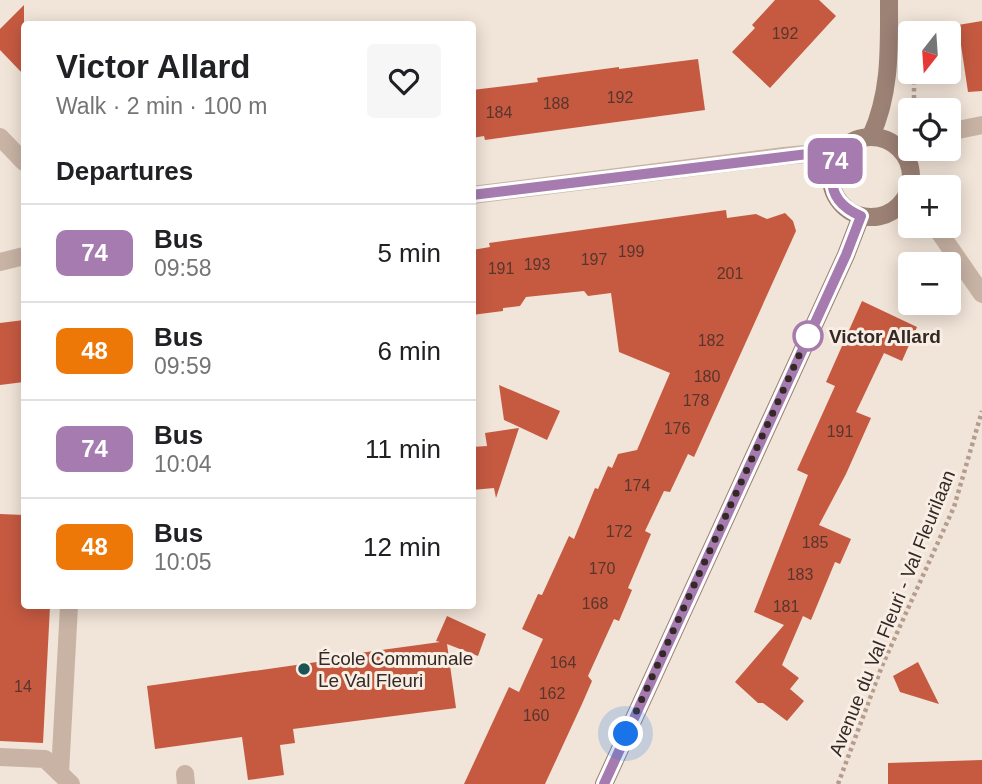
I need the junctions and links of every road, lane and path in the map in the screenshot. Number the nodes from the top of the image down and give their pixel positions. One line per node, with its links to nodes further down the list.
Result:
1 (889, 0): 4 (street)
2 (982, 125): 3 (street)
3 (961, 129)
4 (871, 136): 6 (street); 7 (street)
5 (0, 137): 8 (street)
6 (898, 143)
7 (837, 156): 9 (street); 11 (street)
8 (21, 159)
9 (476, 194)
10 (898, 208): 11 (street)
11 (861, 216): 20 (street)
12 (943, 238): 15 (street)
13 (21, 257): 14 (street)
14 (0, 262)
15 (982, 293)
16 (982, 411): 21 (path, Avenue du Val Fleuri - Val Fleurilaan)
17 (69, 609): 19 (street)
18 (0, 757): 19 (street)
19 (66, 779)
20 (604, 784)
21 (838, 784)

